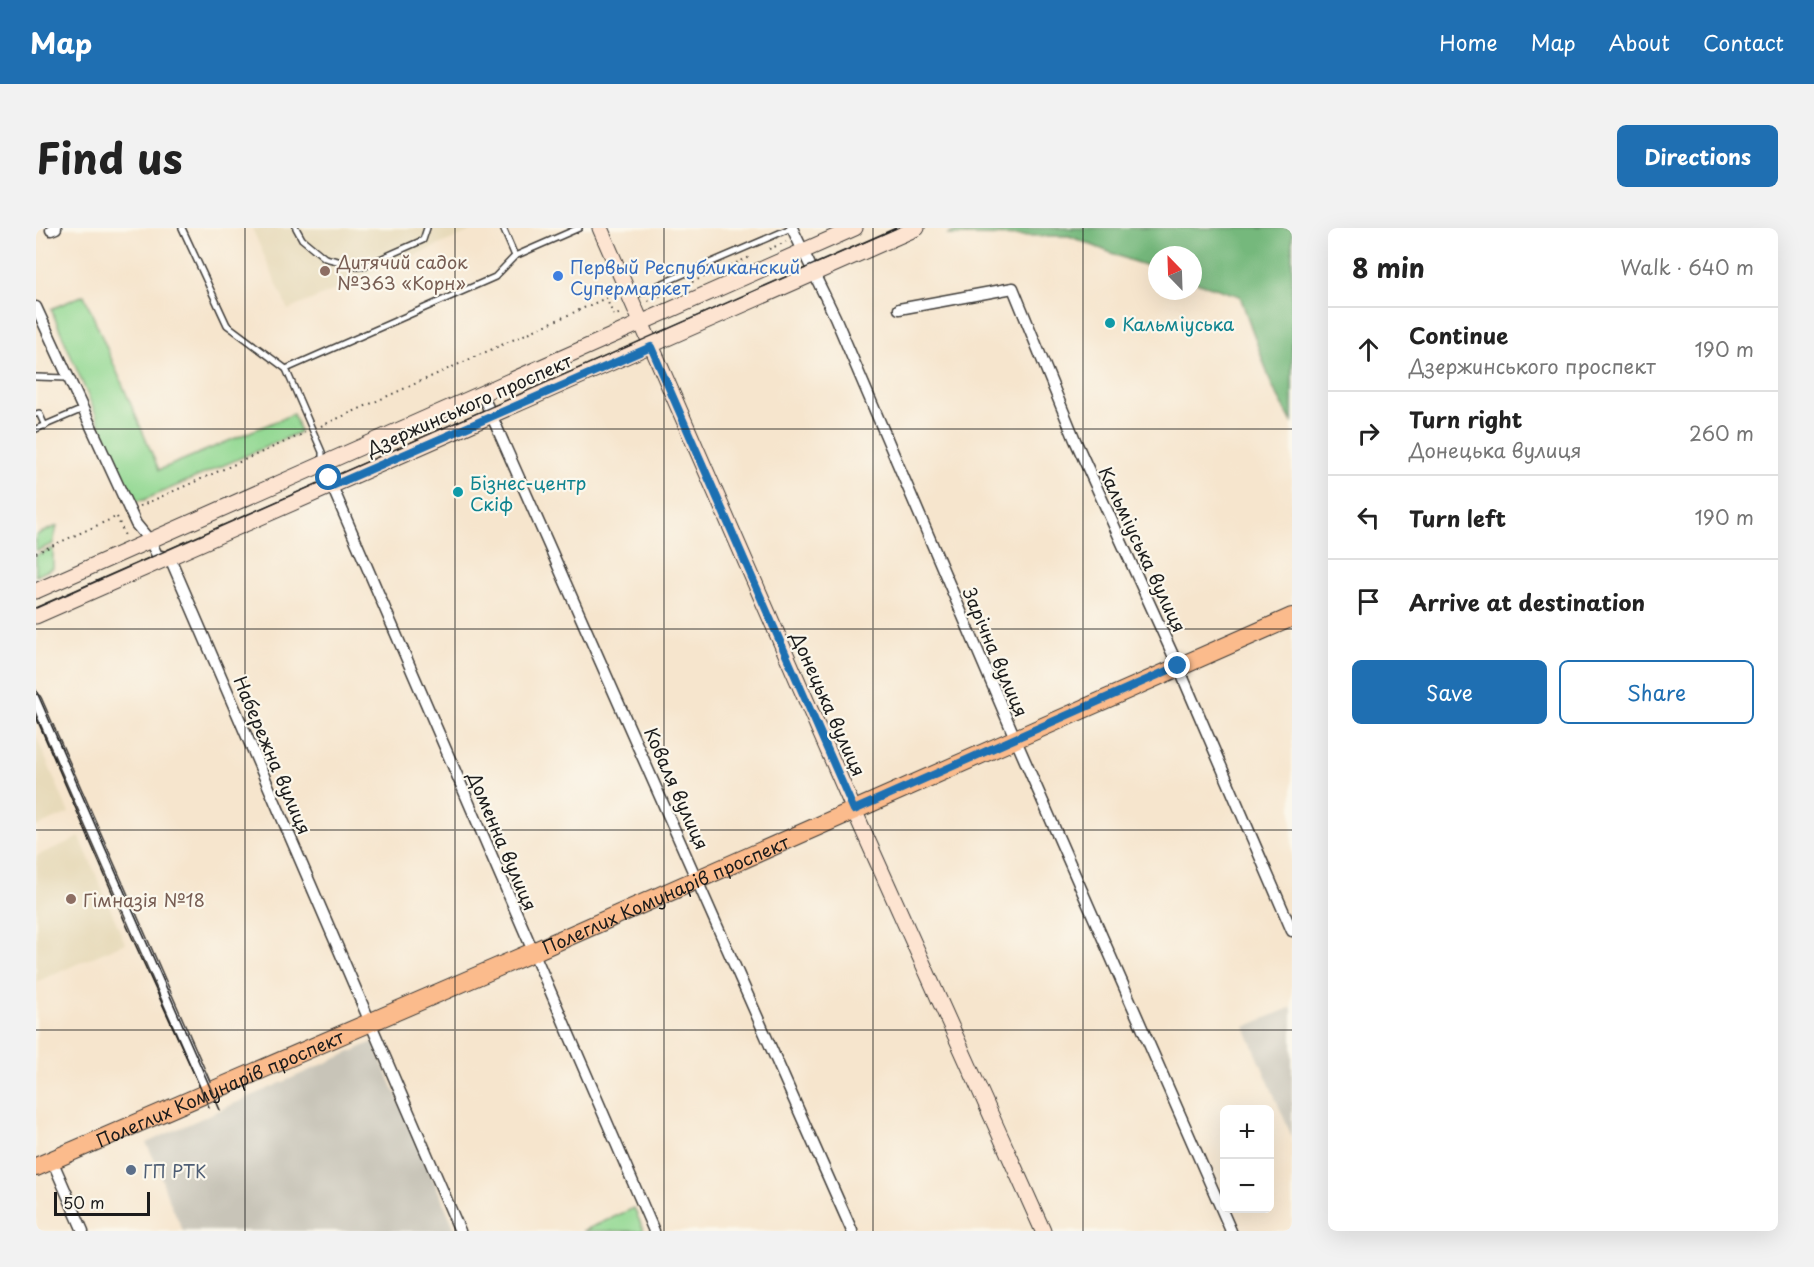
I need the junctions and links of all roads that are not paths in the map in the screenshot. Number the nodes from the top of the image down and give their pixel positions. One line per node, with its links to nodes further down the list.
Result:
1 (182, 228): 17 (lane)
2 (296, 228): 3 (lane)
3 (427, 228)
4 (503, 228): 10 (lane)
5 (579, 228): 10 (lane)
6 (600, 228): 12 (street)
7 (917, 228): 11 (street, Дзержинського проспект)
8 (850, 229): 9 (street, Дзержинського проспект)
9 (795, 236): 11 (street, Зарічна вулиця); 12 (lane); 15 (street, Дзержинського проспект)
10 (515, 256): 17 (lane)
11 (813, 274): 16 (street, Дзержинського проспект); 35 (street, Зарічна вулиця)
12 (632, 302): 15 (street)
13 (36, 307): 19 (street, Набережна вулиця)
14 (898, 309): 33 (street, Кальміуська вулиця)
15 (640, 323): 16 (street, Донецька вулиця); 20 (street, Дзержинського проспект)
16 (651, 347): 23 (street, Дзержинського проспект); 36 (street, Донецька вулиця)
17 (286, 369): 26 (lane)
18 (36, 376): 19 (lane)
19 (69, 379): 21 (street, Набережна вулиця)
20 (482, 394): 23 (street, Коваля вулиця); 26 (street, Дзержинського проспект)
21 (83, 409): 24 (lane); 28 (street, Набережна вулиця)
22 (36, 414): 24 (lane)
23 (491, 415): 27 (street, Дзержинського проспект); 37 (street, Коваля вулиця)
24 (45, 426): 25 (lane)
25 (36, 429)
26 (322, 464): 27 (street, Доменна вулиця); 28 (street, Дзержинського проспект)
27 (332, 486): 29 (street, Дзержинського проспект); 39 (street, Доменна вулиця)
28 (150, 541): 29 (street, Набережна вулиця); 30 (street, Дзержинського проспект)
29 (170, 558): 31 (street, Дзержинського проспект); 40 (street, Набережна вулиця)
30 (36, 591)
31 (36, 616)
32 (1292, 618): 33 (main road, Полеглих Комунарів проспект)
33 (1178, 666): 35 (main road, Полеглих Комунарів проспект); 38 (street, Кальміуська вулиця)
34 (36, 700): 41 (street)
35 (1015, 738): 36 (main road, Полеглих Комунарів проспект); 48 (street, Зарічна вулиця)
36 (854, 810): 37 (main road, Полеглих Комунарів проспект); 47 (street, Донецька вулиця)
37 (697, 880): 39 (main road, Полеглих Комунарів проспект); 46 (street, Коваля вулиця)
38 (1292, 931)
39 (532, 952): 40 (main road, Полеглих Комунарів проспект); 45 (street, Доменна вулиця)
40 (370, 1022): 41 (main road, Полеглих Комунарів проспект); 44 (street, Набережна вулиця)
41 (208, 1091): 42 (main road, Полеглих Комунарів проспект)
42 (44, 1164): 43 (street)
43 (83, 1231)
44 (460, 1231)
45 (654, 1231)
46 (852, 1231)
47 (1043, 1231)
48 (1231, 1231)

